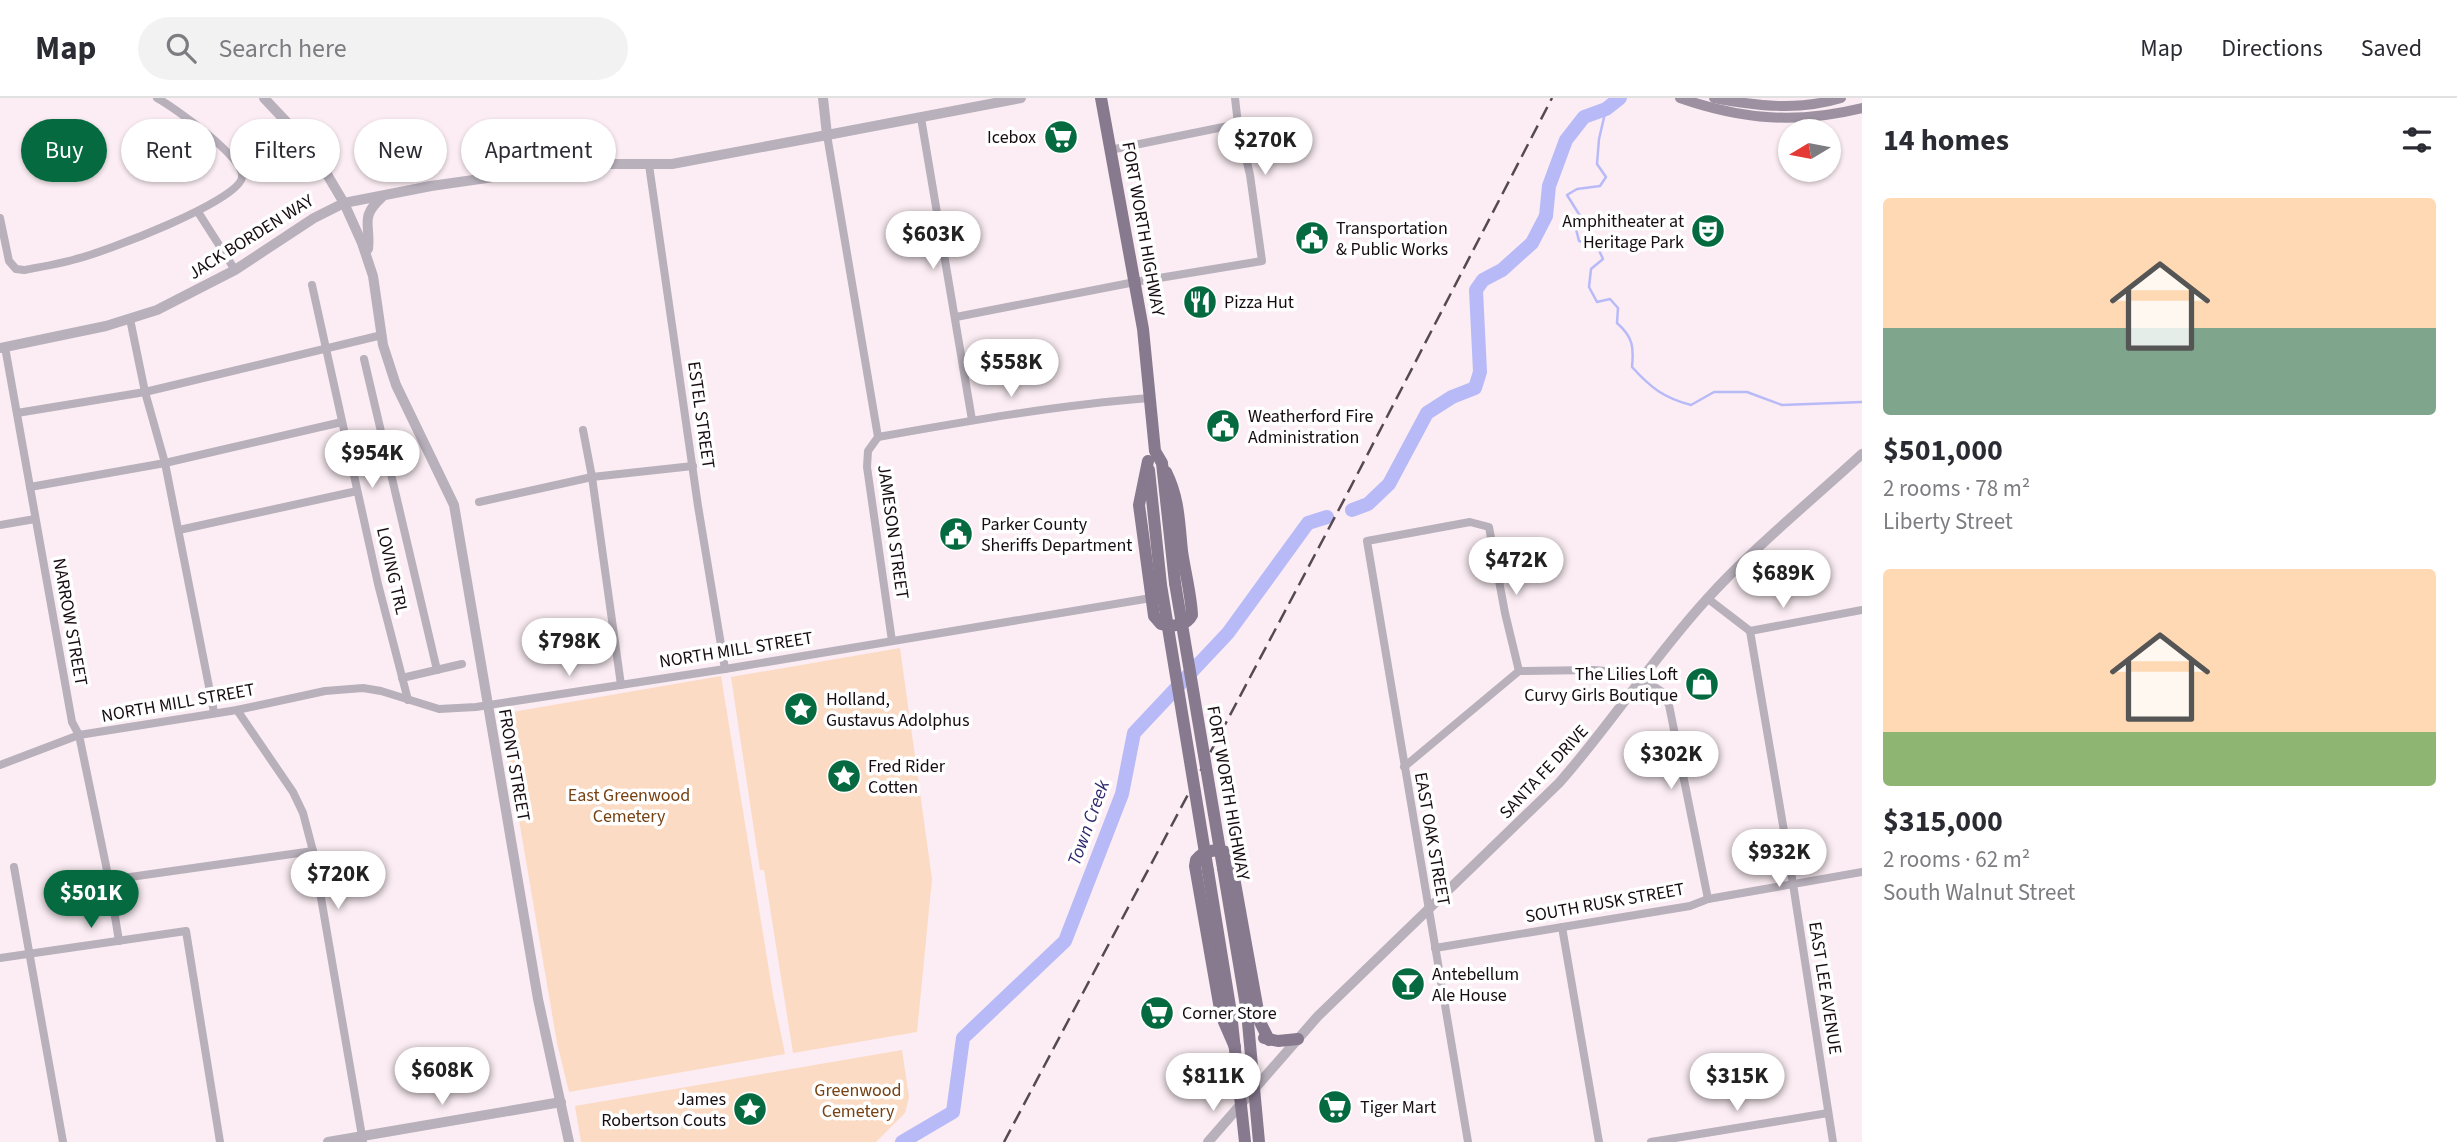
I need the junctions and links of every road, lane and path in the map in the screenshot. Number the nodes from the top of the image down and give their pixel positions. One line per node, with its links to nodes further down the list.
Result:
1 (157, 98): 21 (street)
2 (264, 98): 20 (street, FRONT STREET)
3 (823, 98): 16 (street, JAMESON STREET)
4 (964, 98): 12 (street)
5 (1021, 98): 12 (street, JACK BORDEN WAY)
6 (1101, 98): 17 (main road, FORT WORTH HIGHWAY)
7 (1236, 98): 15 (street)
8 (1680, 98): 13 (main road)
9 (1714, 98): 13 (main road)
10 (1841, 98): 13 (main road)
11 (1862, 108): 13 (main road)
12 (967, 109): 14 (street, JACK BORDEN WAY)
13 (1785, 112)
14 (921, 118): 16 (street, JACK BORDEN WAY); 27 (street)
15 (1238, 124): 17 (street); 25 (street)
16 (827, 135): 18 (street, JACK BORDEN WAY); 39 (street, JAMESON STREET)
17 (1110, 150): 25 (main road, FORT WORTH HIGHWAY)
18 (649, 165): 19 (street, JACK BORDEN WAY); 44 (street, ESTEL STREET)
19 (384, 195): 20 (street, JACK BORDEN WAY); 23 (street)
20 (344, 203): 23 (street, FRONT STREET); 24 (street, JACK BORDEN WAY)
21 (198, 212): 22 (street); 24 (street)
22 (0, 218)
23 (367, 257): 29 (street, FRONT STREET)
24 (235, 270): 28 (street, JACK BORDEN WAY)
25 (1135, 282): 27 (street); 34 (main road, FORT WORTH HIGHWAY)
26 (312, 285): 31 (street, LOVING TRL)
27 (956, 317): 36 (street)
28 (130, 319): 30 (street, JACK BORDEN WAY); 33 (street)
29 (382, 335): 31 (street); 65 (street, FRONT STREET)
30 (2, 348): 35 (street, NARROW STREET)
31 (326, 349): 33 (street); 37 (street, LOVING TRL)
32 (364, 359): 59 (street)
33 (145, 392): 35 (street); 42 (street)
34 (1150, 398): 36 (street); 41 (main road, FORT WORTH HIGHWAY)
35 (17, 413): 46 (street, NARROW STREET)
36 (972, 420): 39 (street)
37 (342, 422): 42 (street); 47 (street, LOVING TRL)
38 (583, 430): 45 (street)
39 (878, 437): 56 (street, JAMESON STREET)
40 (1862, 454): 53 (street, SANTA FE DRIVE)
41 (1151, 456): 43 (main road, FORT WORTH HIGHWAY); 52 (main road); 86 (main road, FORT WORTH HIGHWAY, bridge)
42 (166, 463): 46 (street); 51 (street)
43 (1162, 463): 52 (main road); 83 (main road, FORT WORTH HIGHWAY, bridge)
44 (693, 466): 45 (street); 58 (street, ESTEL STREET)
45 (592, 477): 48 (street); 63 (street)
46 (30, 487): 49 (street, NARROW STREET)
47 (357, 491): 51 (street); 61 (street, LOVING TRL)
48 (478, 502)
49 (36, 519): 50 (street); 68 (street, NARROW STREET)
50 (0, 525)
51 (178, 530): 67 (street)
52 (1151, 598): 56 (street, NORTH MILL STREET)
53 (1707, 598): 55 (street); 62 (street, SANTA FE DRIVE)
54 (1862, 610): 55 (street)
55 (1750, 631): 75 (street, EAST LEE AVENUE)
56 (892, 641): 58 (street, NORTH MILL STREET)
57 (461, 664): 59 (street)
58 (724, 669): 63 (street, NORTH MILL STREET)
59 (437, 670): 61 (street)
60 (1519, 671): 62 (street); 70 (street); 70 (street, EAST OAK STREET)
61 (402, 678): 64 (street, LOVING TRL)
62 (1641, 678): 76 (street); 77 (street, SANTA FE DRIVE)
63 (621, 685): 65 (street, NORTH MILL STREET)
64 (408, 700): 65 (street, NORTH MILL STREET); 66 (street, NORTH MILL STREET)
65 (488, 705): 88 (street, FRONT STREET)
66 (237, 710): 67 (street, NORTH MILL STREET); 71 (street)
67 (214, 712): 68 (street, NORTH MILL STREET)
68 (79, 735): 69 (street, NORTH MILL STREET); 74 (street, NARROW STREET)
69 (0, 765)
70 (1404, 767): 77 (street, EAST OAK STREET)
71 (313, 851): 74 (street); 91 (street)
72 (14, 867): 81 (street)
73 (1862, 872): 75 (street, SOUTH RUSK STREET)
74 (109, 880): 79 (street, NARROW STREET)
75 (1793, 884): 76 (street, SOUTH RUSK STREET); 90 (street, EAST LEE AVENUE)
76 (1708, 899): 78 (street, SOUTH RUSK STREET)
77 (1428, 910): 80 (street, EAST OAK STREET); 84 (street, SANTA FE DRIVE)
78 (1562, 927): 80 (street, SOUTH RUSK STREET); 100 (street)
79 (118, 941): 81 (street); 93 (street)
80 (1435, 947): 99 (street, EAST OAK STREET)
81 (29, 953): 82 (street); 92 (street)
82 (0, 958)
83 (1247, 1012): 85 (main road); 87 (main road, FORT WORTH HIGHWAY)
84 (1298, 1039): 85 (main road); 87 (street, SANTA FE DRIVE)
85 (1269, 1040): 86 (main road)
86 (1235, 1046): 89 (main road, FORT WORTH HIGHWAY)
87 (1253, 1089): 89 (street, SANTA FE DRIVE); 98 (main road, FORT WORTH HIGHWAY)
88 (561, 1102): 91 (street); 95 (street, FRONT STREET)
89 (1240, 1104): 96 (street, SANTA FE DRIVE); 97 (main road, FORT WORTH HIGHWAY)
90 (1828, 1113): 101 (street); 102 (street, EAST LEE AVENUE)
91 (363, 1139): 94 (street)
92 (63, 1142)
93 (220, 1142)
94 (328, 1142)
95 (569, 1142)
96 (1208, 1142)
97 (1245, 1142)
98 (1259, 1142)
99 (1468, 1142)
100 (1599, 1142)
101 (1651, 1142)
102 (1833, 1142)

